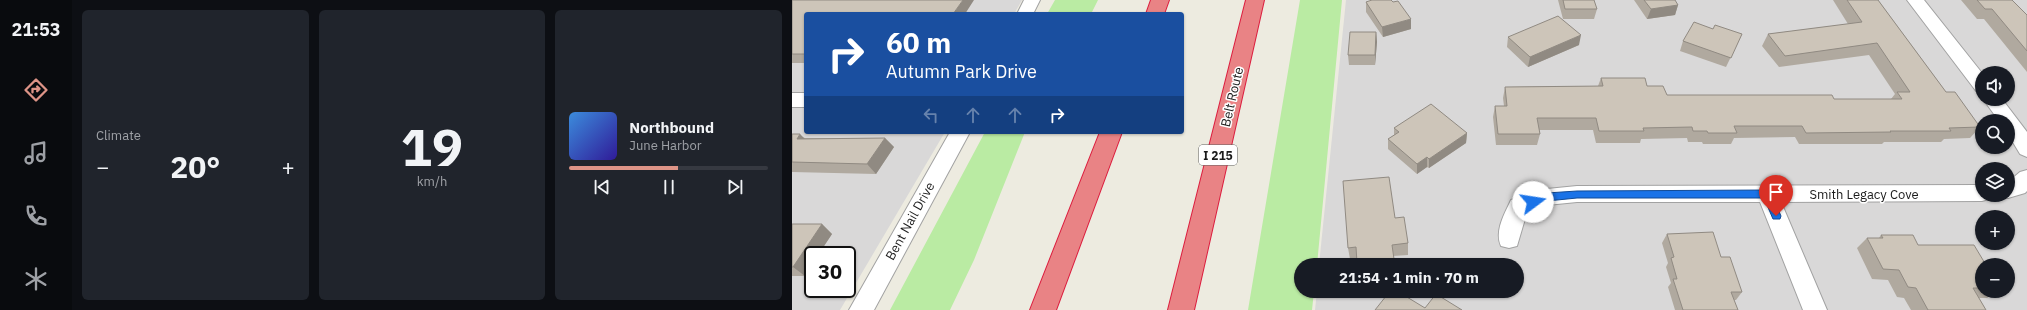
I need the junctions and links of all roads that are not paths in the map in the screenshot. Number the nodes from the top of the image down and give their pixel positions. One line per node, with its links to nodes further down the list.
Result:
1 (1032, 0): 5 (street)
2 (1160, 0): 6 (highway)
3 (1255, 0): 21 (highway, Belt Route / I 215)
4 (1915, 0): 7 (street)
5 (1026, 12)
6 (1156, 12)
7 (1975, 77)
8 (792, 100): 9 (street)
9 (804, 100)
10 (1997, 106): 13 (street)
11 (959, 134): 19 (street, Bent Nail Drive)
12 (1110, 134): 20 (highway)
13 (2027, 149)
14 (2027, 178): 15 (street)
15 (2015, 188)
16 (1975, 193): 17 (street, Smith Legacy Cove)
17 (1767, 194): 18 (street, Smith Legacy Cove); 22 (street)
18 (1510, 239)
19 (861, 310)
20 (1043, 310)
21 (1181, 310)
22 (1815, 310)

